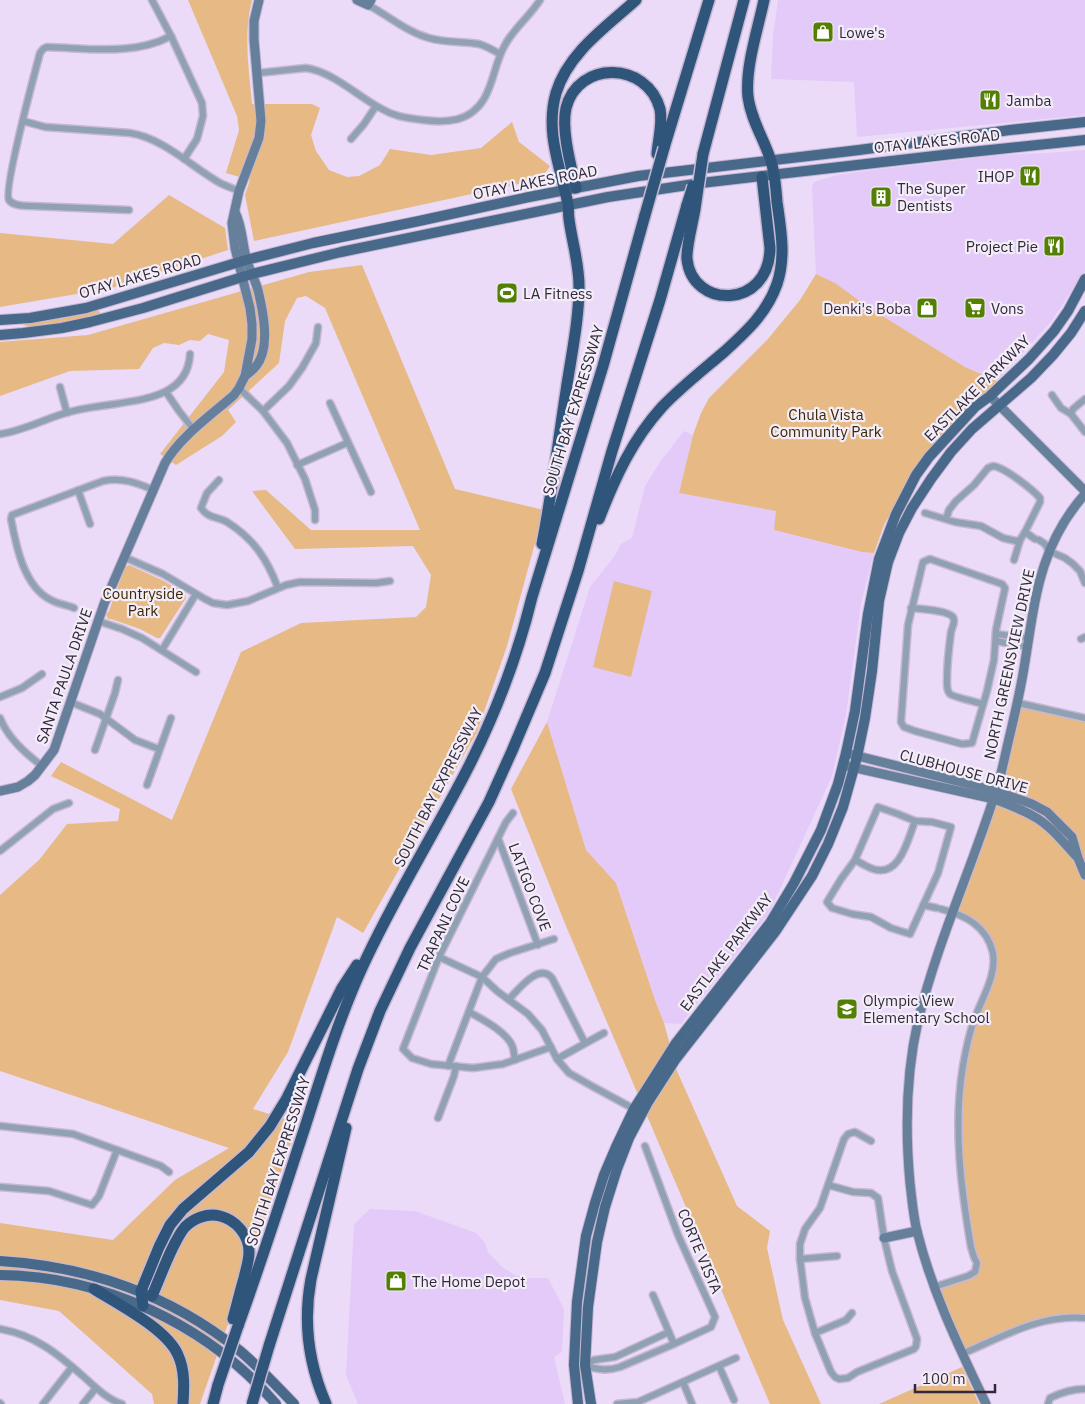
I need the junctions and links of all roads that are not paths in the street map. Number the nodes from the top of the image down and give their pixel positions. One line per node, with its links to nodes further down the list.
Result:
1 (152, 0): 10 (street)
2 (259, 0): 12 (street)
3 (357, 0): 9 (street)
4 (540, 0): 11 (street)
5 (636, 0): 24 (highway)
6 (710, 0): 18 (highway)
7 (744, 0): 26 (highway, bridge)
8 (764, 0): 20 (highway)
9 (370, 3): 11 (street)
10 (171, 36): 14 (street); 19 (street)
11 (500, 54): 13 (street)
12 (258, 73): 13 (street); 23 (street)
13 (376, 106): 16 (street)
14 (23, 121): 19 (street); 27 (street)
15 (1085, 122): 20 (main road, OTAY LAKES ROAD)
16 (351, 138)
17 (1085, 140): 21 (main road, OTAY LAKES ROAD)
18 (661, 151): 22 (highway); 76 (highway, SOUTH BAY EXPRESSWAY, bridge)
19 (184, 160): 23 (street)
20 (770, 160): 21 (highway); 22 (main road, OTAY LAKES ROAD)
21 (768, 176): 25 (main road, OTAY LAKES ROAD); 26 (highway); 70 (highway)
22 (576, 188): 24 (main road, OTAY LAKES ROAD)
23 (238, 191): 28 (street)
24 (564, 191): 25 (highway); 28 (main road, OTAY LAKES ROAD)
25 (568, 206): 29 (main road, OTAY LAKES ROAD); 76 (highway)
26 (691, 207): 70 (highway)
27 (129, 210)
28 (242, 261): 29 (street, SANTA PAULA DRIVE); 30 (street, SANTA PAULA DRIVE); 34 (main road, OTAY LAKES ROAD)
29 (252, 274): 30 (main road, OTAY LAKES ROAD); 38 (street, SANTA PAULA DRIVE)
30 (242, 278): 36 (main road, OTAY LAKES ROAD); 38 (street, SANTA PAULA DRIVE)
31 (1085, 279): 43 (main road, EASTLAKE PARKWAY)
32 (1085, 301): 33 (main road, EASTLAKE PARKWAY)
33 (1083, 314): 46 (main road, EASTLAKE PARKWAY)
34 (0, 320)
35 (318, 327): 47 (street)
36 (0, 335)
37 (190, 354): 41 (street)
38 (245, 376): 40 (street, SANTA PAULA DRIVE)
39 (60, 387): 48 (street)
40 (239, 388): 47 (street); 50 (street, SANTA PAULA DRIVE)
41 (166, 392): 48 (street); 50 (street)
42 (1052, 395): 49 (street)
43 (990, 396): 46 (street); 68 (main road, EASTLAKE PARKWAY)
44 (1085, 398): 49 (street)
45 (330, 404): 53 (street)
46 (1000, 406): 59 (street); 73 (main road, EASTLAKE PARKWAY)
47 (263, 411): 54 (street)
48 (67, 413): 52 (street)
49 (1070, 414): 51 (street)
50 (194, 430): 57 (street, SANTA PAULA DRIVE)
51 (1085, 432)
52 (0, 434)
53 (347, 443): 54 (street); 58 (street)
54 (298, 465): 62 (street)
55 (219, 480): 74 (street)
56 (78, 490): 57 (street); 63 (street); 77 (street)
57 (154, 490): 67 (street, SANTA PAULA DRIVE)
58 (371, 492)
59 (1085, 493): 66 (street, NORTH GREENSVIEW DRIVE)
60 (925, 513): 61 (street)
61 (946, 519): 64 (street); 65 (street)
62 (315, 520)
63 (90, 524)
64 (1025, 532): 65 (street); 66 (street)
65 (1020, 540): 69 (street)
66 (1049, 551): 72 (street); 81 (street, NORTH GREENSVIEW DRIVE)
67 (124, 557): 75 (street); 79 (street, SANTA PAULA DRIVE)
68 (879, 559): 73 (main road); 96 (main road, EASTLAKE PARKWAY)
69 (1014, 560)
70 (578, 571): 120 (highway)
71 (390, 581): 74 (street)
72 (1085, 583)
73 (883, 584): 97 (main road, EASTLAKE PARKWAY)
74 (278, 588): 75 (street)
75 (196, 594): 82 (street)
76 (532, 597): 113 (highway, SOUTH BAY EXPRESSWAY)
77 (74, 608)
78 (911, 608): 80 (street); 89 (street); 89 (street)
79 (98, 621): 82 (street); 87 (street, SANTA PAULA DRIVE)
80 (996, 637): 81 (street); 89 (street)
81 (1028, 642): 88 (street, NORTH GREENSVIEW DRIVE)
82 (162, 650): 83 (street)
83 (196, 672)
84 (42, 674): 86 (street)
85 (118, 680): 91 (street)
86 (0, 698)
87 (70, 702): 91 (street); 99 (street, SANTA PAULA DRIVE)
88 (1018, 703): 93 (street); 103 (street, NORTH GREENSVIEW DRIVE)
89 (983, 704)
90 (0, 718): 99 (street)
91 (106, 718): 94 (street); 95 (street)
92 (171, 718): 94 (street)
93 (1085, 718)
94 (159, 749): 101 (street)
95 (95, 750)
96 (846, 753): 97 (street, CLUBHOUSE DRIVE); 98 (main road, EASTLAKE PARKWAY)
97 (858, 757): 100 (main road, EASTLAKE PARKWAY); 103 (street, CLUBHOUSE DRIVE)
98 (843, 764): 100 (street, CLUBHOUSE DRIVE); 118 (main road, EASTLAKE PARKWAY)
99 (42, 766): 102 (street, SANTA PAULA DRIVE)
100 (855, 768): 103 (street, CLUBHOUSE DRIVE); 118 (main road, EASTLAKE PARKWAY)
101 (147, 785)
102 (0, 791)
103 (995, 795): 110 (street, CLUBHOUSE DRIVE); 112 (street, NORTH GREENSVIEW DRIVE)
104 (69, 802): 108 (street)
105 (513, 813): 107 (street, TRAPANI COVE)
106 (915, 821): 109 (street); 109 (street); 111 (street)
107 (498, 838): 115 (street, LATIGO COVE); 116 (street, TRAPANI COVE)
108 (0, 851)
109 (855, 860): 111 (street)
110 (1085, 874)
111 (924, 905): 112 (street)
112 (953, 913): 137 (street, NORTH GREENSVIEW DRIVE); 143 (street)
113 (378, 932): 145 (highway); 150 (highway, SOUTH BAY EXPRESSWAY)
114 (554, 940): 115 (street)
115 (538, 945): 117 (street)
116 (439, 957): 117 (street); 127 (street, TRAPANI COVE)
117 (482, 977): 119 (street); 121 (street)
118 (718, 997): 128 (main road, EASTLAKE PARKWAY)
119 (509, 999): 123 (street); 124 (street)
120 (380, 1012): 159 (highway, bridge); 179 (highway)
121 (468, 1012): 126 (street); 127 (street)
122 (604, 1033): 123 (street)
123 (585, 1043): 125 (street)
124 (551, 1047): 125 (street); 126 (street)
125 (557, 1059): 128 (street)
126 (515, 1060): 127 (street)
127 (452, 1066): 129 (street)
128 (638, 1111): 160 (main road, EASTLAKE PARKWAY)
129 (438, 1118)
130 (0, 1126): 133 (street)
131 (871, 1141): 135 (street)
132 (645, 1146): 154 (street, CORTE VISTA)
133 (117, 1150): 134 (street); 136 (street)
134 (169, 1172)
135 (828, 1185): 138 (street); 140 (street)
136 (0, 1187)
137 (917, 1231): 138 (street); 143 (street, NORTH GREENSVIEW DRIVE)
138 (884, 1238): 153 (street)
139 (837, 1256): 140 (street)
140 (800, 1259): 153 (street)
141 (0, 1261): 145 (main road)
142 (0, 1275): 144 (main road)
143 (934, 1287): 155 (street, NORTH GREENSVIEW DRIVE)
144 (94, 1289): 147 (main road); 173 (highway)
145 (147, 1294): 147 (highway); 150 (highway); 178 (main road)
146 (653, 1295): 152 (street)
147 (143, 1306): 177 (main road)
148 (852, 1313): 153 (street)
149 (1085, 1318): 155 (street)
150 (235, 1324): 174 (highway, SOUTH BAY EXPRESSWAY, bridge)
151 (0, 1329): 162 (street)
152 (669, 1332): 154 (street); 156 (street)
153 (815, 1333)
154 (674, 1344): 163 (street, CORTE VISTA)
155 (962, 1354): 185 (street, NORTH GREENSVIEW DRIVE)
156 (615, 1357): 157 (street); 163 (street)
157 (605, 1358): 160 (street); 164 (street)
158 (736, 1358): 161 (street)
159 (265, 1359): 175 (highway, bridge); 176 (highway, bridge)
160 (579, 1365): 164 (street, CORTE VISTA); 180 (main road, EASTLAKE PARKWAY); 181 (main road, EASTLAKE PARKWAY)
161 (719, 1366): 165 (street); 168 (street)
162 (72, 1367): 166 (street); 170 (street)
163 (620, 1367): 164 (street, CORTE VISTA)
164 (607, 1369)
165 (683, 1382): 183 (street); 184 (street)
166 (96, 1388): 171 (street); 172 (street)
167 (1085, 1390): 169 (street)
168 (734, 1400)
169 (1048, 1403)
170 (43, 1404)
171 (83, 1404)
172 (122, 1404)
173 (183, 1404)
174 (213, 1404)
175 (252, 1404)
176 (257, 1404)
177 (276, 1404)
178 (294, 1404)
179 (326, 1404)
180 (578, 1404)
181 (591, 1404)
182 (617, 1404): 183 (street)
183 (629, 1404)
184 (692, 1404)
185 (986, 1404)

